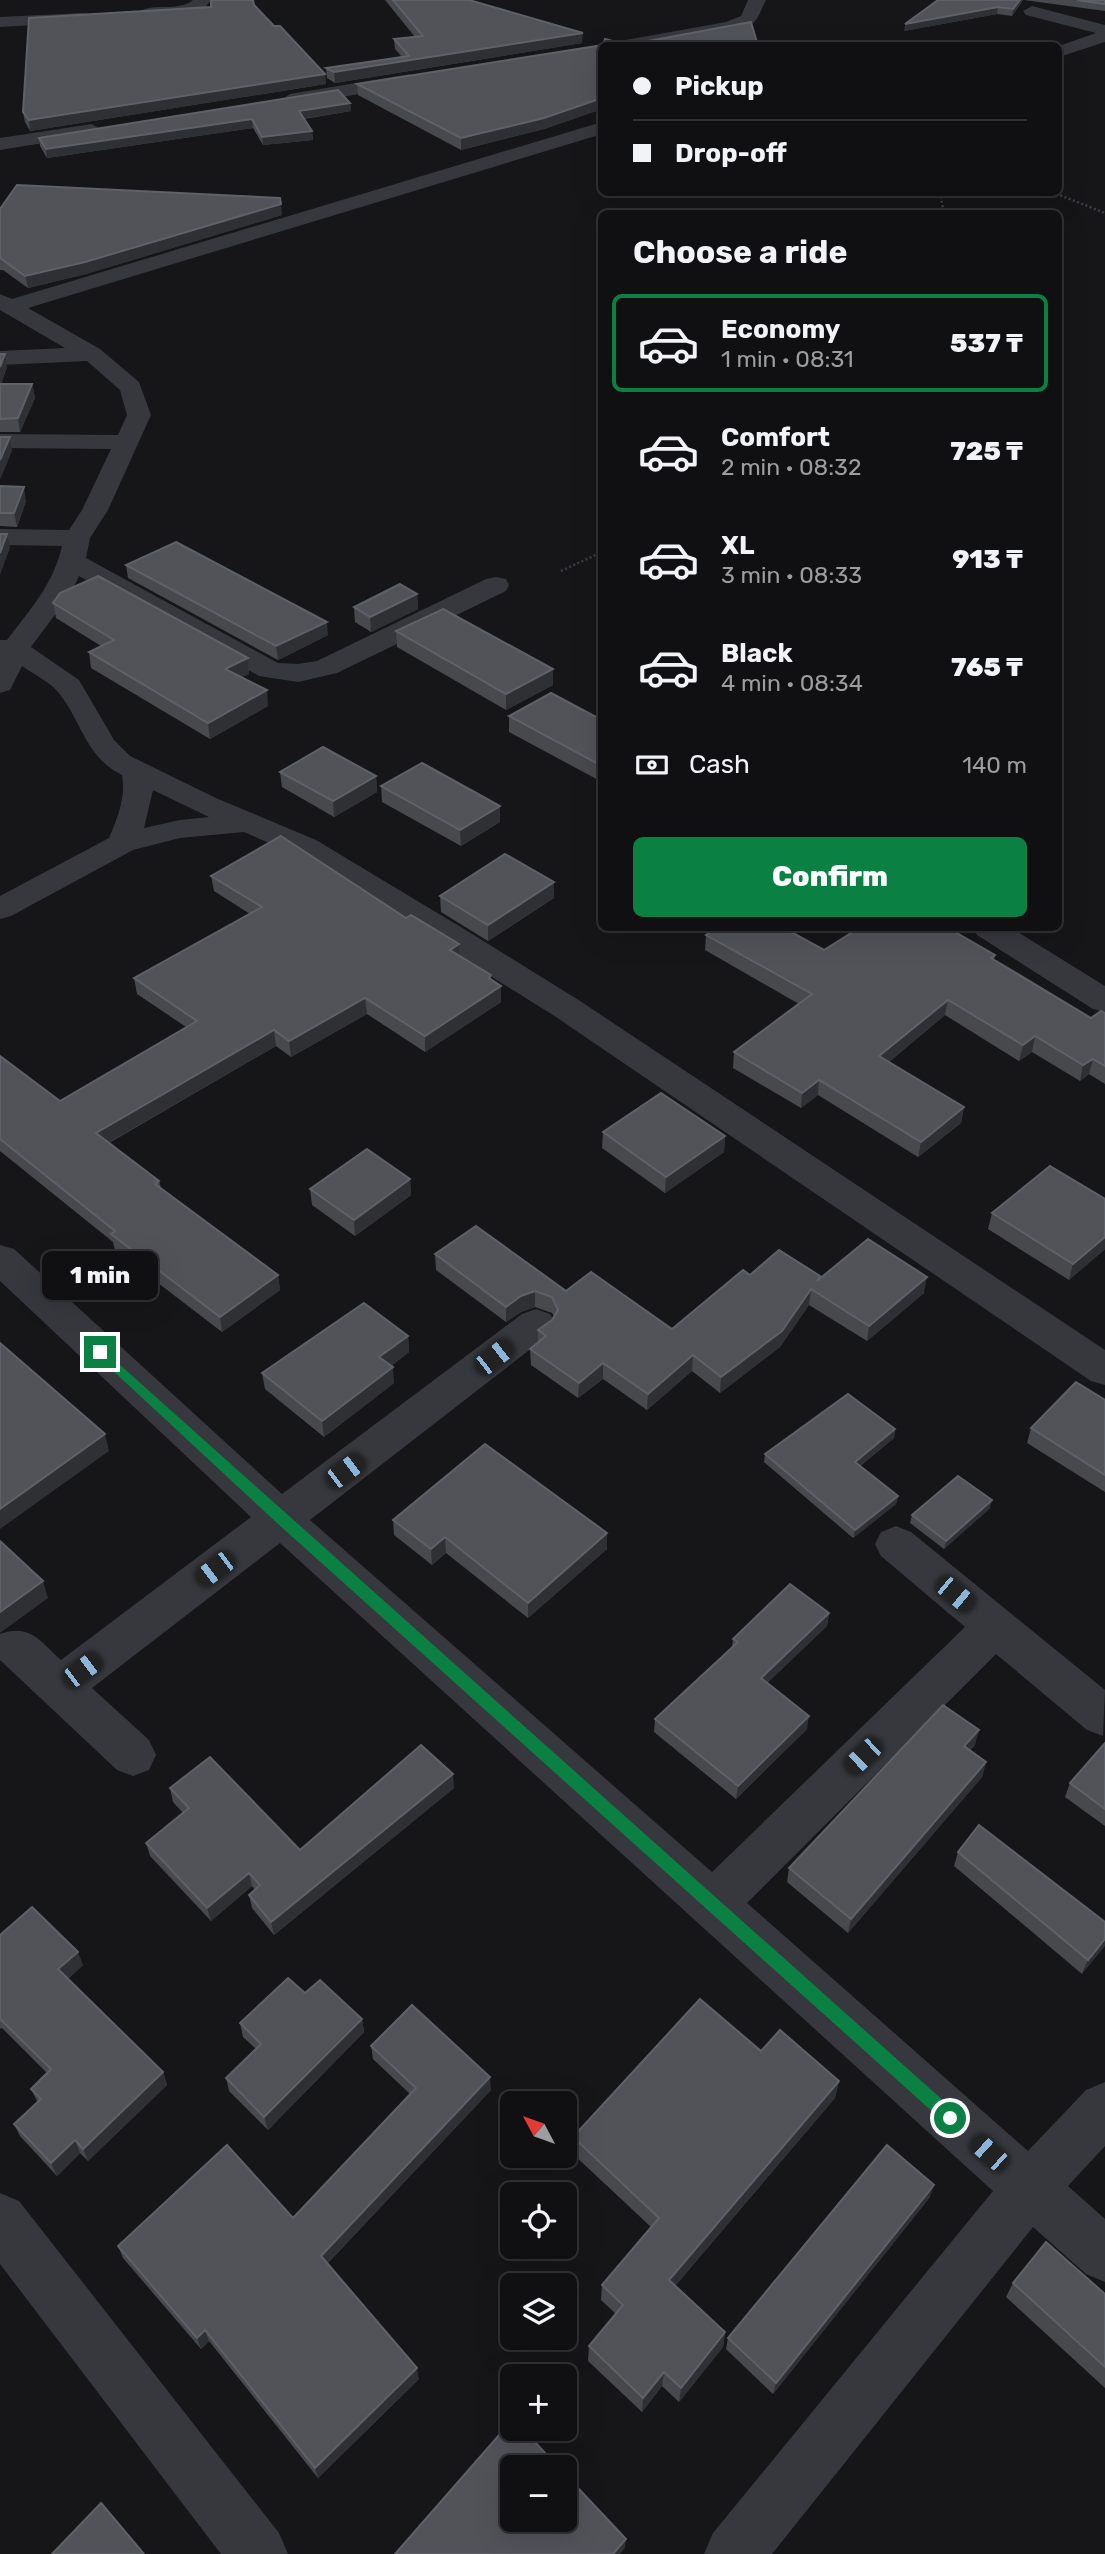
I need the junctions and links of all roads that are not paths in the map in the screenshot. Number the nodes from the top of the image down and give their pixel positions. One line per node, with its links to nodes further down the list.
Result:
1 (202, 0): 4 (street)
2 (757, 0): 9 (street)
3 (1032, 11): 7 (street)
4 (131, 15)
5 (94, 17): 6 (street)
6 (0, 22)
7 (1105, 30)
8 (1105, 36): 10 (street)
9 (643, 42)
10 (1062, 51)
11 (425, 78): 12 (street)
12 (267, 103)
13 (110, 128): 15 (street)
14 (598, 129): 17 (street)
15 (0, 146): 16 (street)
16 (23, 159)
17 (5, 303): 18 (street)
18 (92, 354): 19 (street); 21 (street)
19 (0, 358)
20 (0, 441): 21 (street)
21 (128, 442): 23 (street)
22 (0, 537): 23 (street)
23 (74, 549): 24 (street); 25 (street)
24 (496, 585)
25 (8, 648): 26 (street); 27 (street)
26 (0, 684)
27 (136, 771): 28 (street); 29 (street)
28 (250, 823): 29 (street); 35 (street)
29 (122, 843): 30 (street)
30 (0, 909)
31 (994, 931): 32 (street)
32 (1105, 1001)
33 (0, 1259): 36 (street)
34 (536, 1324): 36 (street)
35 (1105, 1370)
36 (281, 1519): 40 (street); 43 (street)
37 (896, 1544): 38 (street)
38 (994, 1627): 41 (street); 43 (street)
39 (16, 1647): 40 (street)
40 (60, 1686): 42 (street)
41 (1104, 1716)
42 (133, 1755)
43 (713, 1903): 45 (street)
44 (1105, 2108): 45 (street)
45 (1029, 2189): 47 (street); 49 (street)
46 (0, 2220): 48 (street)
47 (1105, 2255)
48 (258, 2554)
49 (734, 2554)

